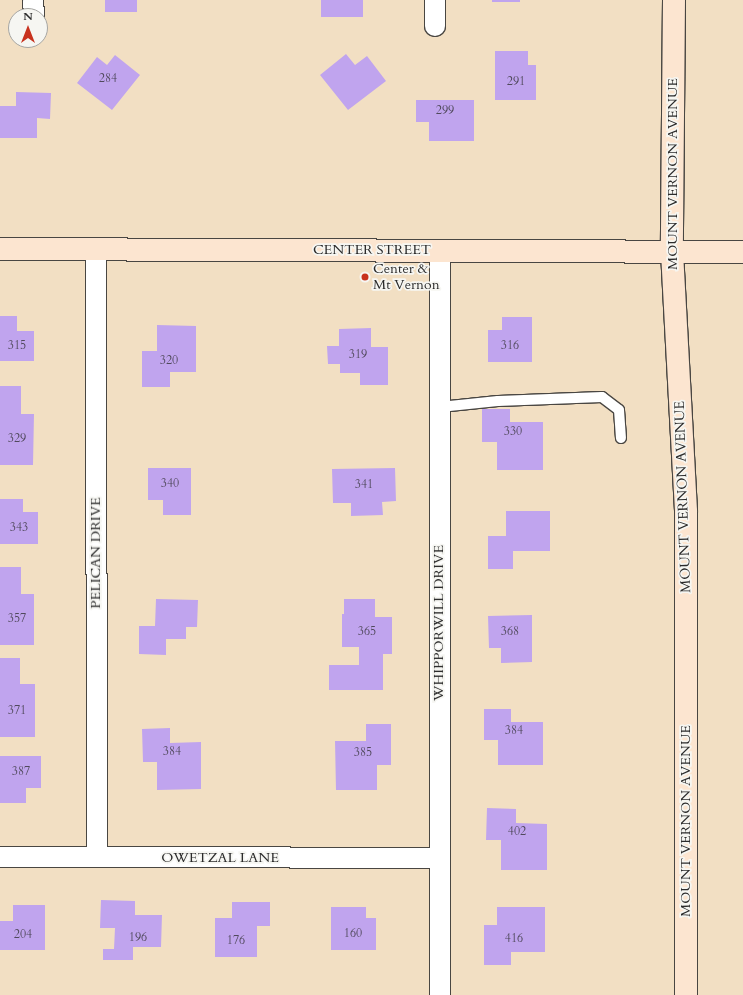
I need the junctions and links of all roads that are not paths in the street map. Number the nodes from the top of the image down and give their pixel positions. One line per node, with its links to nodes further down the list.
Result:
1 (435, 0): 3 (street)
2 (674, 0): 7 (main road, MOUNT VERNON AVENUE)
3 (436, 26)
4 (0, 249): 5 (main road, CENTER STREET)
5 (96, 249): 6 (main road, CENTER STREET); 12 (street, PELICAN DRIVE)
6 (440, 251): 7 (main road, CENTER STREET); 9 (street, WHIPPORWILL DRIVE)
7 (672, 252): 8 (main road, CENTER STREET); 15 (main road, MOUNT VERNON AVENUE)
8 (743, 252)
9 (440, 407): 10 (lane); 13 (street, WHIPPORWILL DRIVE)
10 (621, 438)
11 (0, 857): 12 (street, OWETZAL LANE)
12 (97, 857): 13 (street, OWETZAL LANE)
13 (439, 858): 14 (street, WHIPPORWILL DRIVE)
14 (440, 995)
15 (686, 995)

